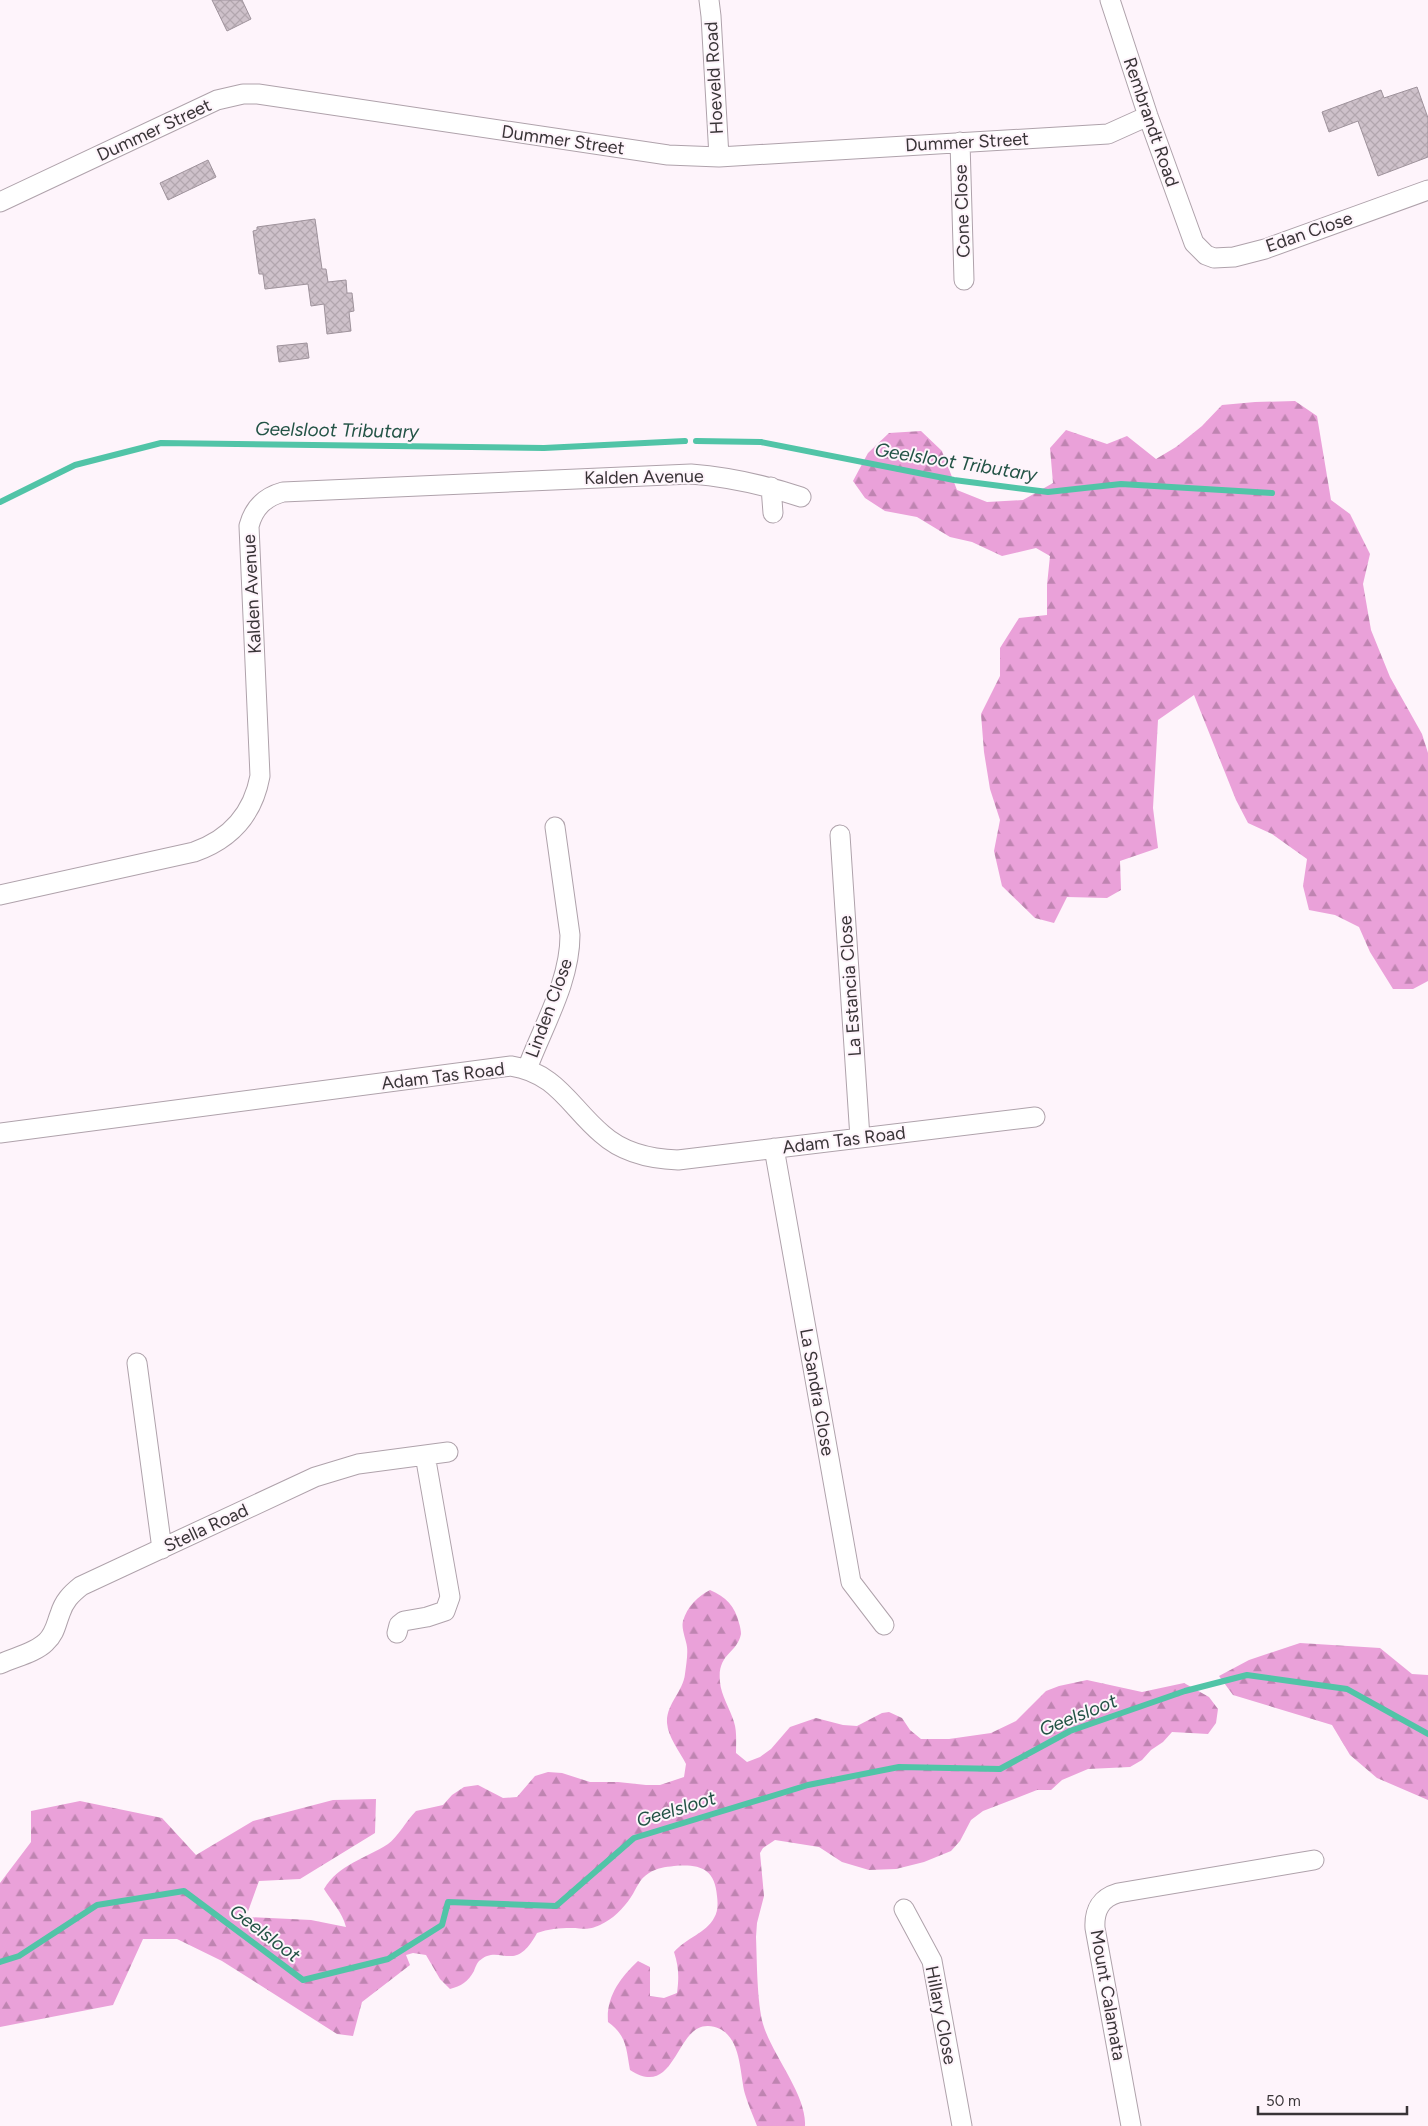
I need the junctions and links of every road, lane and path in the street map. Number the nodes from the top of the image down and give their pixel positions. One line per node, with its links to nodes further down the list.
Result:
1 (709, 0): 5 (street, Hoeveld Road)
2 (1110, 0): 3 (street, Rembrandt Road)
3 (1148, 116): 4 (street, Dummer Street); 8 (street, Rembrandt Road)
4 (960, 142): 5 (street, Dummer Street); 9 (street, Cone Close)
5 (719, 157): 7 (street, Dummer Street)
6 (1428, 190): 8 (street, Edan Close)
7 (0, 202)
8 (1194, 243)
9 (964, 280)
10 (771, 487): 11 (street, Kalden Avenue); 12 (street); 15 (street, Kalden Avenue)
11 (801, 497)
12 (773, 513)
13 (556, 827): 16 (street, Linden Close)
14 (840, 835): 19 (street, La Estancia Close)
15 (0, 895)
16 (527, 1069): 18 (street, Adam Tas Road); 20 (street, Adam Tas Road)
17 (1034, 1117): 19 (street, Adam Tas Road)
18 (0, 1133)
19 (860, 1138): 20 (street, Adam Tas Road)
20 (774, 1148): 25 (street, La Sandra Close)
21 (138, 1364): 24 (street)
22 (448, 1452): 23 (street, Stella Road)
23 (425, 1455): 24 (street, Stella Road); 26 (street)
24 (162, 1548): 27 (street, Stella Road)
25 (884, 1625)
26 (396, 1633)
27 (0, 1664)
28 (1314, 1860): 31 (street, Mount Calamata)
29 (904, 1909): 30 (street, Hillary Close)
30 (962, 2126)
31 (1131, 2126)

